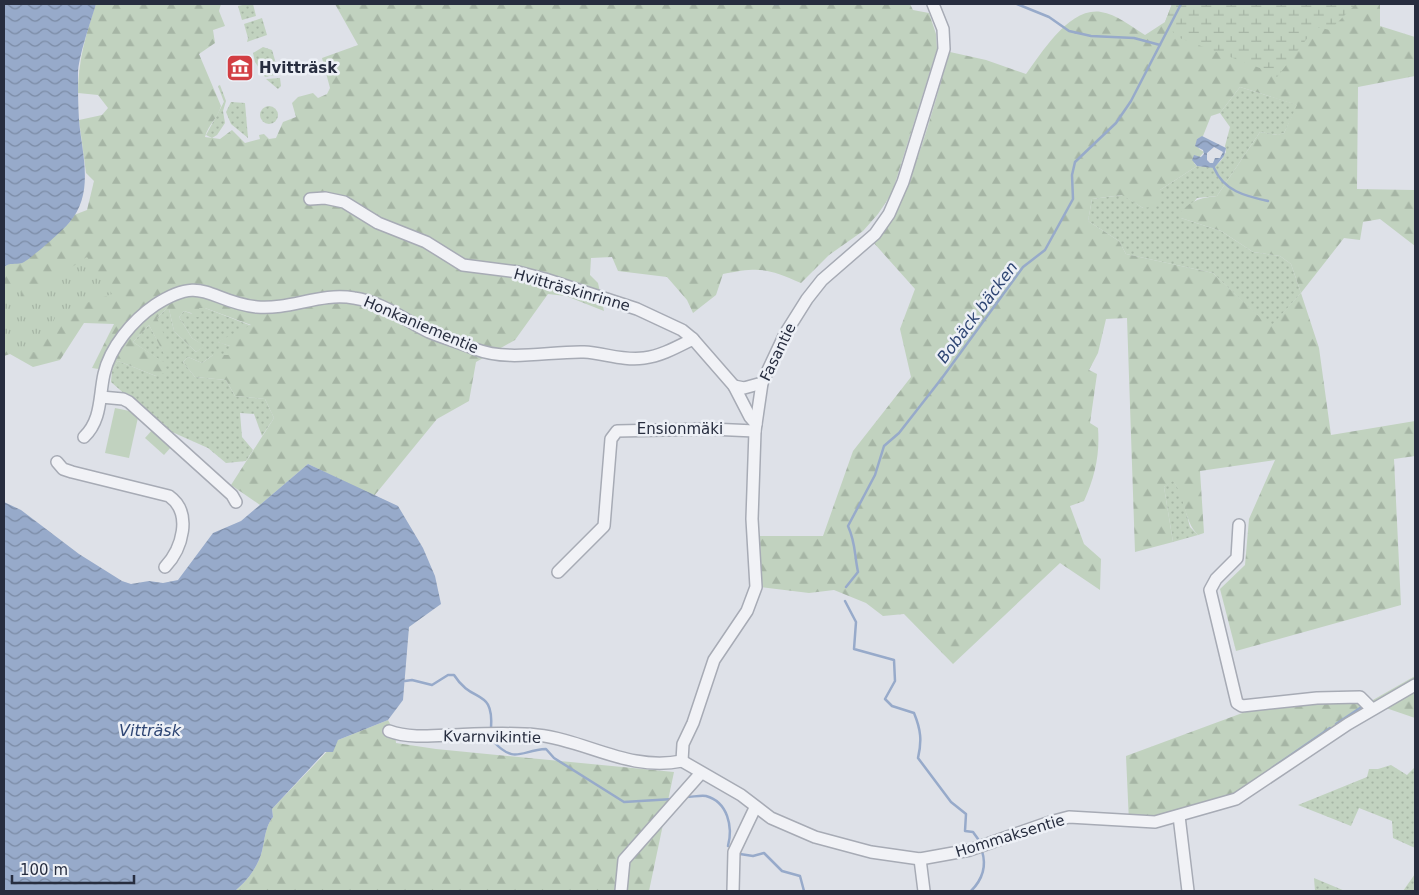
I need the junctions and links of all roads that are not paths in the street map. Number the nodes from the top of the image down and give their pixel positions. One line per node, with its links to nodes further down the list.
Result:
1 (933, 4): 4 (street, Fasantie)
2 (310, 199): 3 (street, Hvitträskinrinne)
3 (693, 339): 5 (street); 6 (street, Honkaniementie)
4 (762, 383): 5 (street); 7 (street, Fasantie)
5 (734, 386): 7 (street)
6 (101, 397): 8 (street, Honkaniementie); 10 (street)
7 (756, 427): 13 (street, Ensionmäki); 17 (street, Fasantie)
8 (84, 437)
9 (57, 462): 12 (street)
10 (236, 502)
11 (1239, 526): 15 (street)
12 (165, 567)
13 (558, 572)
14 (1410, 688): 15 (street, Hommaksentie)
15 (1372, 709): 20 (street, Hommaksentie)
16 (389, 731): 17 (street, Kvarnvikintie)
17 (682, 762): 18 (street, Hommaksentie)
18 (701, 773): 19 (street, Hommaksentie); 22 (street)
19 (755, 808): 21 (street, Hommaksentie); 23 (street)
20 (1179, 816): 21 (street, Hommaksentie); 25 (street)
21 (920, 859): 24 (street)
22 (621, 891)
23 (734, 891)
24 (924, 891)
25 (1188, 891)

